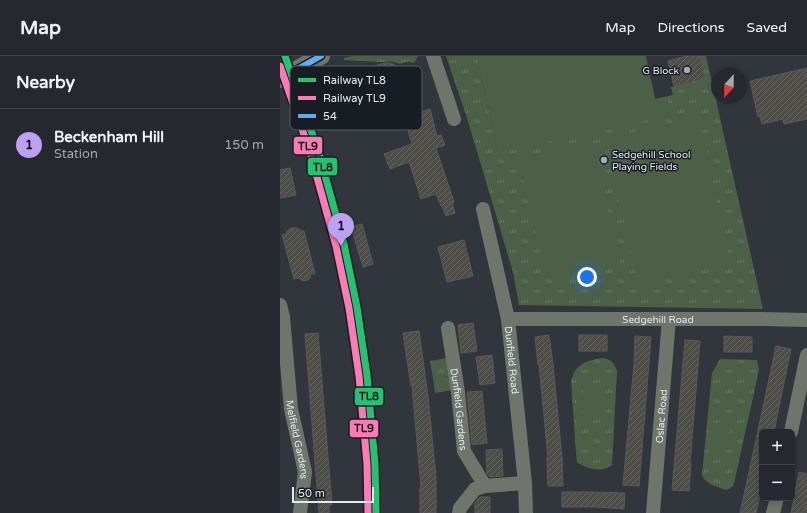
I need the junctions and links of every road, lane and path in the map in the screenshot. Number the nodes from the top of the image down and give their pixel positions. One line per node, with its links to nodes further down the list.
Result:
1 (321, 56): 3 (main road)
2 (432, 56): 6 (street)
3 (304, 66)
4 (290, 73): 5 (main road)
5 (280, 78)
6 (454, 119)
7 (482, 209): 9 (street, Dunfield Road)
8 (281, 313): 18 (street, Melfield Gardens)
9 (508, 319): 10 (street, Sedgehill Road); 15 (street, Dunfield Road)
10 (669, 319): 11 (street, Sedgehill Road); 21 (street, Oslac Road)
11 (807, 320)
12 (448, 328): 16 (street, Dunfield Gardens)
13 (807, 355): 14 (street)
14 (792, 429)
15 (525, 483): 16 (street); 20 (street, Dunfield Road)
16 (485, 486): 19 (street)
17 (776, 501): 22 (street)
18 (300, 513)
19 (459, 513)
20 (526, 513)
21 (654, 513)
22 (773, 513)

